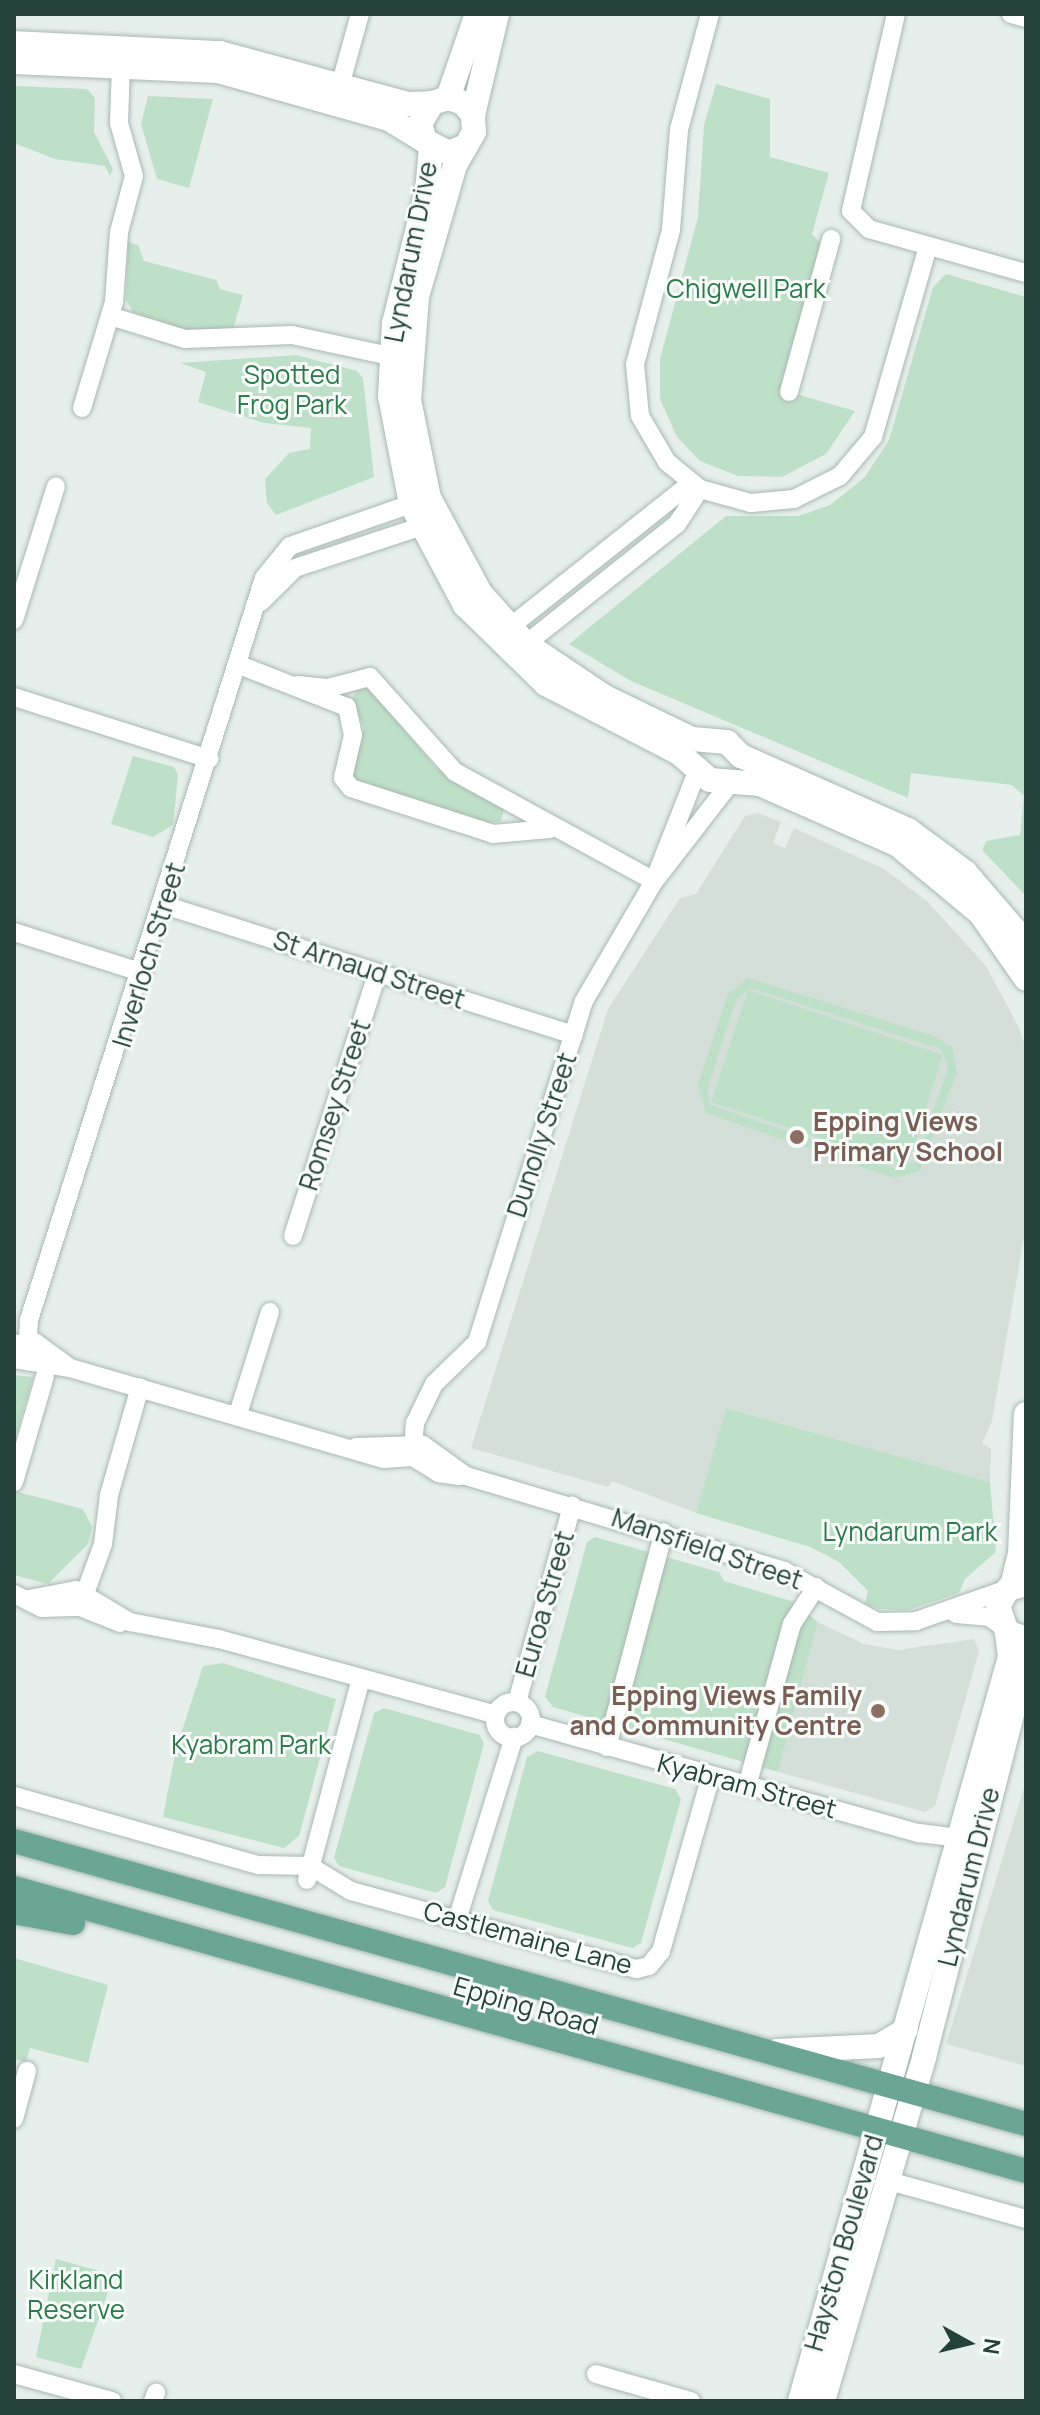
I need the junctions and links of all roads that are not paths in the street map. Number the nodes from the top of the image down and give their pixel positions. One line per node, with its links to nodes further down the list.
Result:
1 (360, 14): 11 (street)
2 (477, 14): 12 (street)
3 (497, 14): 13 (street)
4 (710, 14): 24 (street)
5 (896, 14): 17 (street)
6 (1011, 14): 7 (street)
7 (1026, 18)
8 (14, 43): 9 (street)
9 (122, 57): 10 (street); 11 (street); 19 (street)
10 (14, 62)
11 (338, 95): 12 (street); 14 (street)
12 (440, 100): 13 (street); 14 (street)
13 (473, 115): 15 (street)
14 (428, 144): 15 (street); 20 (street, Lyndarum Drive)
15 (466, 146): 20 (street, Lyndarum Drive)
16 (831, 239): 21 (street)
17 (928, 246): 18 (street); 24 (street)
18 (1026, 273)
19 (110, 316): 20 (street); 22 (street)
20 (400, 356): 25 (street, Lyndarum Drive)
21 (789, 392)
22 (82, 408)
23 (56, 486): 26 (street)
24 (695, 486): 27 (street)
25 (424, 512): 27 (street, Lyndarum Drive); 28 (street, Inverloch Street)
26 (14, 620)
27 (510, 642): 33 (street, Lyndarum Drive); 36 (street, Lyndarum Drive)
28 (237, 664): 30 (street); 35 (street, Inverloch Street)
29 (361, 676): 30 (street); 32 (street); 38 (street)
30 (298, 685): 32 (street)
31 (14, 697): 35 (street)
32 (349, 710): 40 (street)
33 (710, 743): 34 (street, Lyndarum Drive); 36 (street)
34 (741, 756): 37 (street); 44 (street, Lyndarum Drive)
35 (209, 759): 42 (street, Inverloch Street)
36 (699, 767): 37 (street, Lyndarum Drive); 41 (street, Dunolly Street)
37 (731, 782): 41 (street, Dunolly Street); 47 (street, Lyndarum Drive)
38 (505, 798): 39 (street); 40 (street)
39 (564, 831): 40 (street); 41 (street)
40 (493, 834)
41 (654, 881): 48 (street, Dunolly Street)
42 (164, 905): 45 (street, Inverloch Street); 46 (street, St Arnaud Street)
43 (14, 932): 45 (street)
44 (1026, 943)
45 (143, 973): 51 (street, Inverloch Street)
46 (377, 974): 48 (street, St Arnaud Street); 49 (street, Romsey Street)
47 (1026, 979)
48 (574, 1035): 56 (street, Dunolly Street)
49 (293, 1236)
50 (270, 1312): 54 (street)
51 (23, 1349): 53 (street, Mansfield Street)
52 (45, 1376): 57 (street)
53 (140, 1387): 54 (street, Mansfield Street); 63 (street)
54 (238, 1414): 56 (street, Mansfield Street)
55 (1026, 1414): 60 (street)
56 (416, 1449): 58 (street, Mansfield Street)
57 (14, 1482)
58 (572, 1506): 59 (street, Mansfield Street); 68 (street, Euroa Street)
59 (664, 1532): 61 (street, Mansfield Street); 72 (street)
60 (1016, 1586): 64 (street, Mansfield Street); 65 (street, Lyndarum Drive)
61 (816, 1587): 64 (street, Mansfield Street); 74 (street)
62 (22, 1596): 63 (street)
63 (81, 1597): 67 (street)
64 (941, 1614): 65 (street, Mansfield Street)
65 (1012, 1632): 77 (street, Lyndarum Drive)
66 (1026, 1661): 77 (street, Lyndarum Drive)
67 (361, 1678): 69 (street); 78 (street)
68 (517, 1702): 69 (street); 70 (street)
69 (496, 1715): 71 (street)
70 (530, 1724): 71 (street); 72 (street, Kyabram Street)
71 (508, 1735): 81 (street)
72 (607, 1747): 73 (street, Kyabram Street)
73 (711, 1776): 74 (street, Kyabram Street); 81 (street, Castlemaine Lane)
74 (747, 1786): 77 (street, Kyabram Street)
75 (14, 1796): 78 (street)
76 (14, 1841): 84 (main road, Epping Road)
77 (965, 1846): 83 (street, Lyndarum Drive); 87 (street, Lyndarum Drive)
78 (308, 1873): 81 (street, Castlemaine Lane)
79 (14, 1888): 82 (main road, Epping Road)
80 (14, 1912): 82 (main road)
81 (457, 1920)
82 (236, 1954): 90 (main road, Epping Road)
83 (906, 2030): 84 (street); 86 (street, Lyndarum Drive)
84 (761, 2052): 86 (main road, Epping Road)
85 (27, 2071): 88 (street)
86 (889, 2086): 87 (main road, Epping Road); 90 (street, Hayston Boulevard)
87 (914, 2093): 89 (main road, Epping Road); 91 (street, Hayston Boulevard)
88 (14, 2119)
89 (1026, 2124)
90 (875, 2131): 91 (main road, Epping Road); 93 (street, Hayston Boulevard)
91 (899, 2138): 92 (main road, Epping Road); 93 (street, Hayston Boulevard)
92 (1026, 2171)
93 (874, 2178): 94 (street); 99 (street, Hayston Boulevard); 100 (street, Hayston Boulevard)
94 (1026, 2219)
95 (14, 2374): 97 (street)
96 (596, 2374): 98 (street)
97 (112, 2401)
98 (691, 2401)
99 (800, 2401)
100 (823, 2401)

